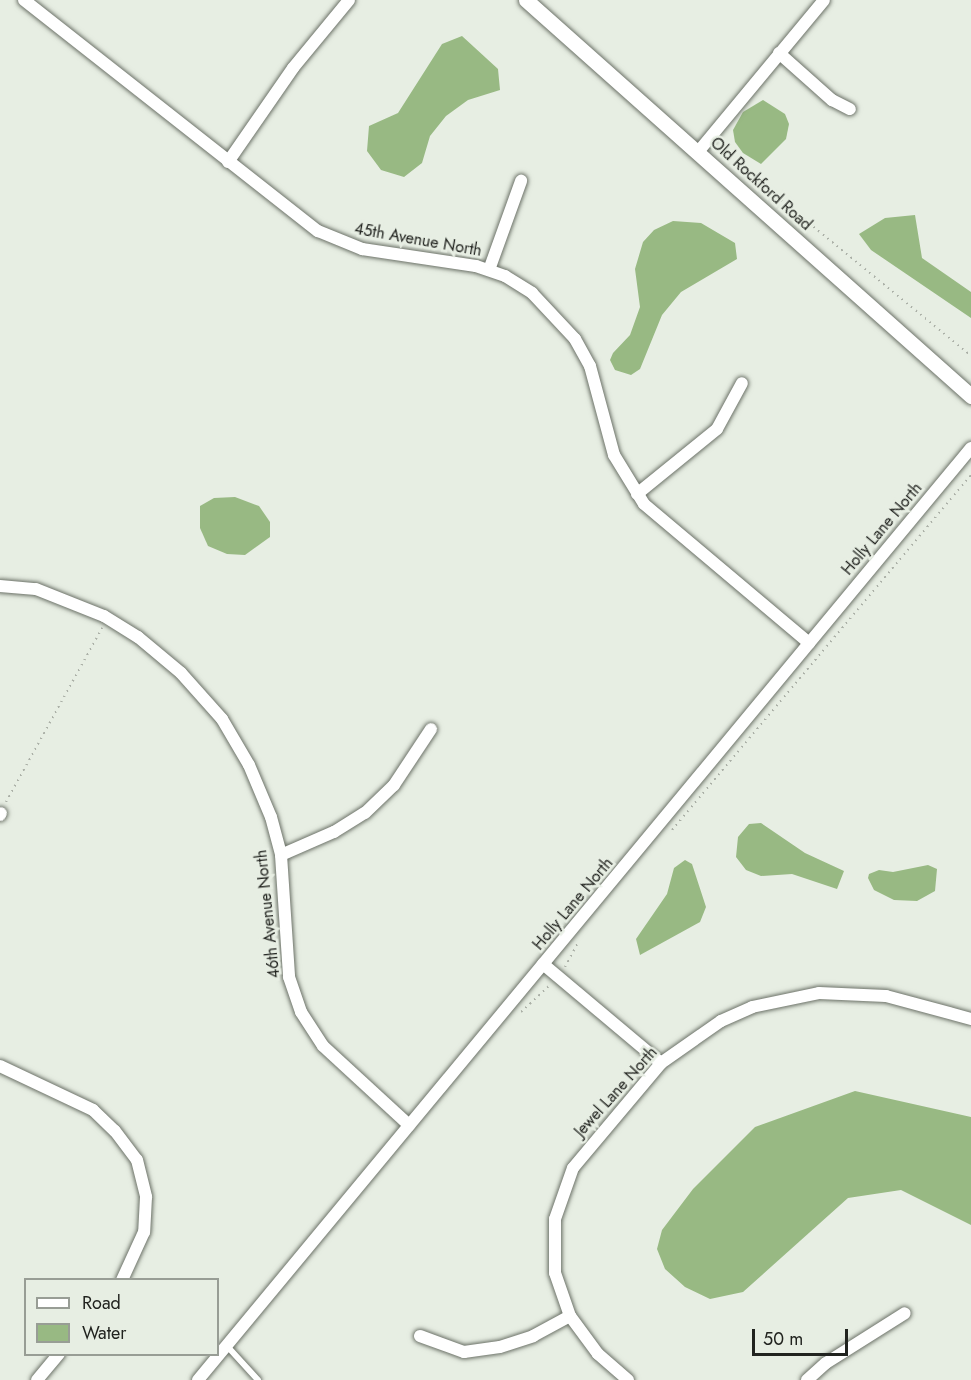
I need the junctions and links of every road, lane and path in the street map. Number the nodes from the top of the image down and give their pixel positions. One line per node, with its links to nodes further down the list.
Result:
1 (24, 0): 8 (street, 45th Avenue North)
2 (349, 0): 8 (street)
3 (526, 0): 7 (street, Old Rockford Road)
4 (824, 0): 5 (street)
5 (779, 53): 6 (street); 7 (street)
6 (850, 109)
7 (703, 147): 11 (path); 13 (street, Old Rockford Road)
8 (228, 162): 10 (street, 45th Avenue North)
9 (521, 181): 10 (street)
10 (489, 270): 15 (street, 45th Avenue North)
11 (971, 357)
12 (742, 383): 15 (street)
13 (971, 396)
14 (971, 448): 18 (street, Holly Lane North)
15 (637, 495): 18 (street, 45th Avenue North)
16 (0, 586): 17 (street, 46th Avenue North)
17 (108, 618): 20 (path); 21 (street, 46th Avenue North)
18 (809, 644): 22 (street, Holly Lane North)
19 (431, 729): 21 (street)
20 (1, 814)
21 (281, 855): 26 (street, 46th Avenue North)
22 (543, 964): 24 (street); 26 (street, Holly Lane North)
23 (971, 1018): 24 (street, Jewel Lane North)
24 (661, 1063): 29 (street, Jewel Lane North)
25 (0, 1066): 27 (street)
26 (409, 1125): 31 (street, Holly Lane North)
27 (123, 1278)
28 (905, 1313): 39 (street)
29 (570, 1316): 30 (street); 38 (street)
30 (420, 1336)
31 (227, 1346): 32 (street, Holly Lane North); 37 (lane)
32 (219, 1355)
33 (56, 1356): 35 (street)
34 (218, 1356): 36 (street, Holly Lane North)
35 (37, 1380)
36 (198, 1380)
37 (258, 1380)
38 (628, 1380)
39 (807, 1380)

